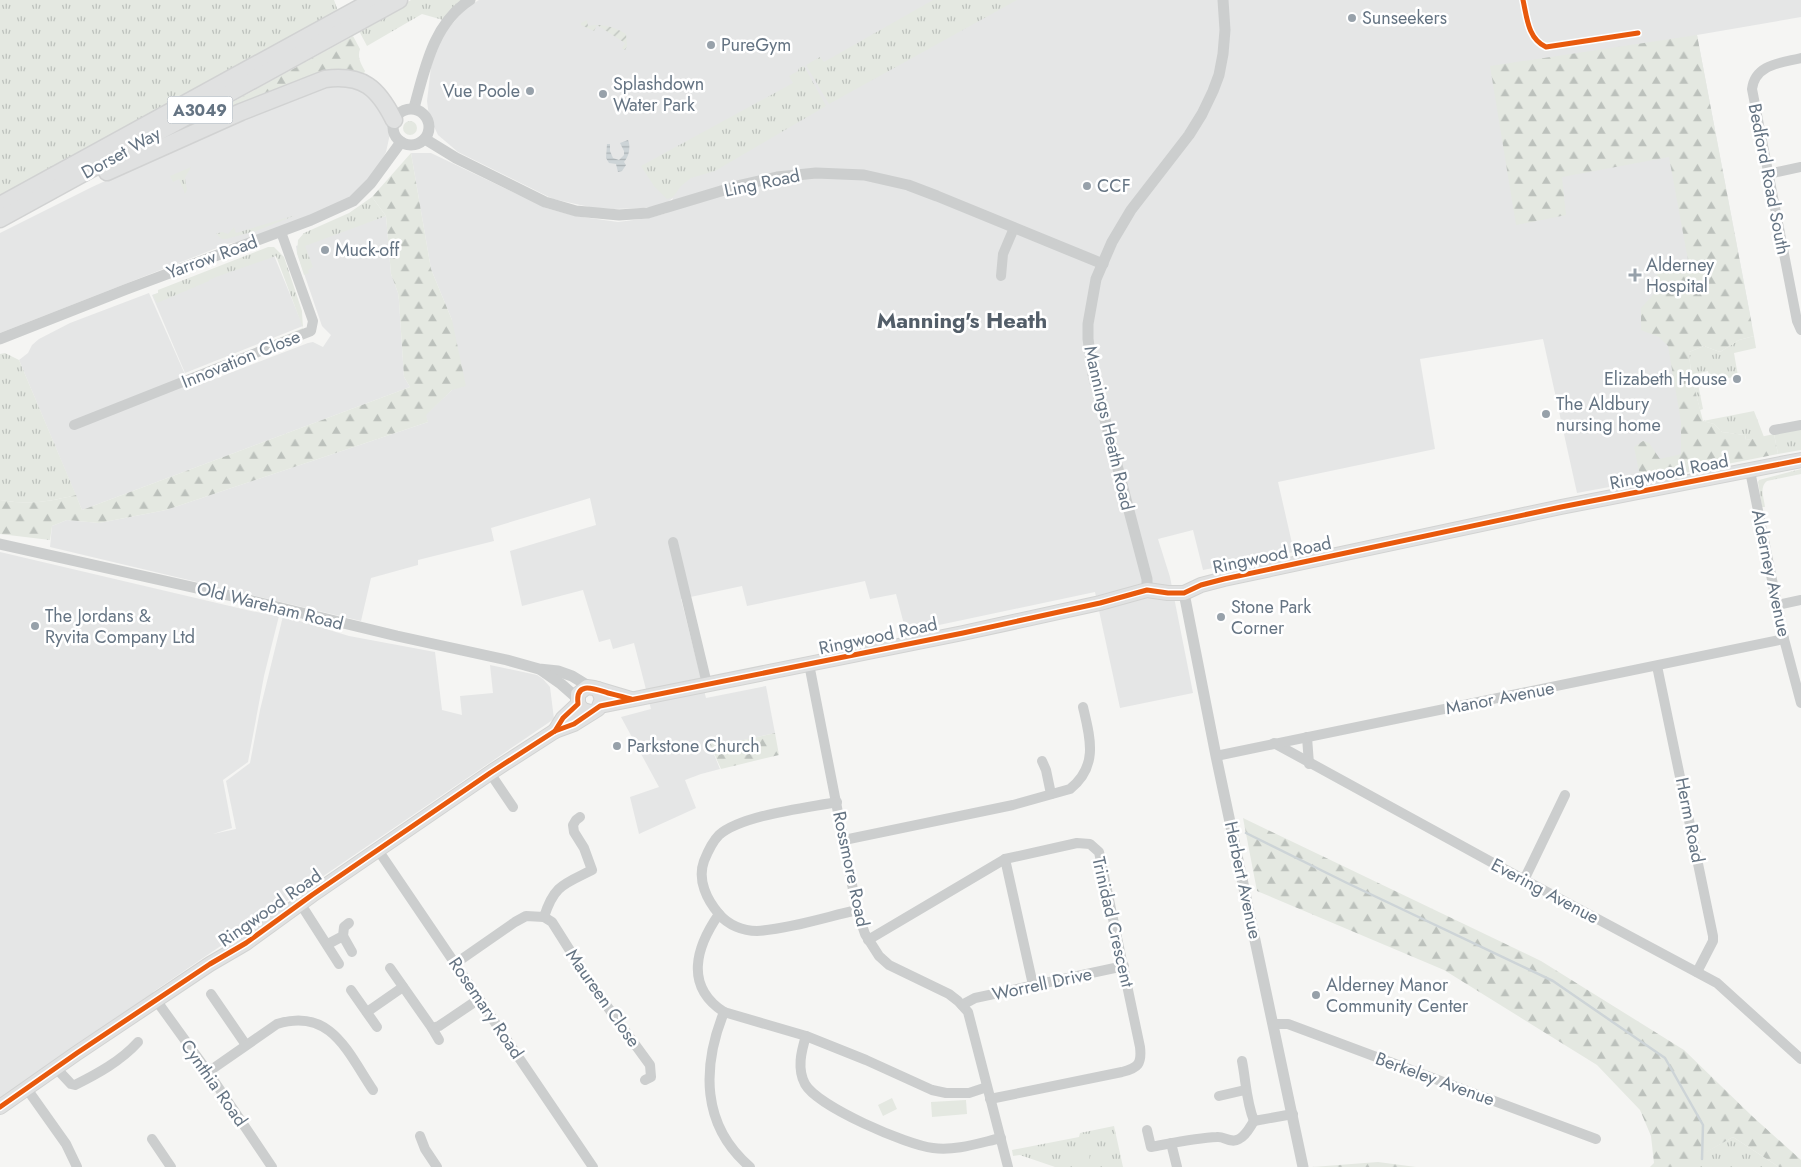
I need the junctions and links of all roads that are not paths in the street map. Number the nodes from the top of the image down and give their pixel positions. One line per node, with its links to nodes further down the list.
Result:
1 (374, 0): 12 (highway, Dorset Way / A3049)
2 (399, 0): 13 (highway, Dorset Way / A3049)
3 (470, 0): 6 (street)
4 (1223, 0): 17 (street, Mannings Heath Road)
5 (1801, 58): 11 (street, Bedford Road South)
6 (414, 108): 7 (street); 8 (street)
7 (394, 120): 9 (street); 14 (highway)
8 (425, 139): 9 (street); 15 (street, Ling Road)
9 (401, 142): 16 (street, Yarrow Road)
10 (1801, 167): 11 (street)
11 (1768, 174): 19 (street, Bedford Road South)
12 (0, 206)
13 (0, 219)
14 (0, 226)
15 (1014, 228): 17 (street, Ling Road); 18 (street)
16 (281, 232): 20 (street, Yarrow Road); 22 (street, Innovation Close)
17 (1103, 264): 28 (street, Mannings Heath Road)
18 (1001, 276)
19 (1801, 330)
20 (0, 339)
21 (1801, 425): 23 (street)
22 (74, 426)
23 (1774, 430)
24 (1801, 460): 25 (main road, Ringwood Road)
25 (1750, 470): 29 (main road, Ringwood Road); 31 (street, Alderney Avenue)
26 (672, 542): 36 (street)
27 (0, 544): 35 (street, Old Wareham Road)
28 (1147, 590): 29 (main road, Ringwood Road); 33 (main road, Ringwood Road)
29 (1184, 593): 46 (street, Herbert Avenue)
30 (1801, 600): 31 (street)
31 (1777, 605): 32 (street, Alderney Avenue)
32 (1784, 639): 34 (street, Manor Avenue); 40 (street, Alderney Avenue)
33 (809, 664): 36 (main road, Ringwood Road); 52 (street, Rossmore Road)
34 (1658, 666): 44 (street, Manor Avenue); 72 (street, Herm Road)
35 (539, 668): 37 (street, Old Wareham Road); 39 (street, Old Wareham Road)
36 (707, 684): 38 (main road, Ringwood Road)
37 (594, 688): 38 (main road, Ringwood Road); 39 (main road); 42 (main road)
38 (634, 700): 42 (main road, Ringwood Road)
39 (578, 701): 42 (main road); 43 (main road, Ringwood Road)
40 (1801, 703)
41 (1083, 707): 50 (street)
42 (595, 709): 43 (main road, Ringwood Road)
43 (555, 731): 49 (main road, Ringwood Road)
44 (1307, 737): 45 (street, Manor Avenue); 48 (street)
45 (1274, 744): 46 (street, Manor Avenue); 48 (street, Evering Avenue)
46 (1216, 756): 82 (street, Herbert Avenue)
47 (1042, 761): 50 (street)
48 (1309, 764): 58 (street, Evering Avenue)
49 (490, 773): 53 (street); 56 (main road, Ringwood Road)
50 (1051, 794): 55 (street)
51 (1565, 795): 58 (street)
52 (837, 802): 55 (street, Rossmore Road); 61 (street)
53 (513, 807)
54 (580, 817): 62 (street)
55 (844, 840): 60 (street, Rossmore Road)
56 (378, 850): 59 (main road, Ringwood Road); 68 (street, Rosemary Road)
57 (1005, 859): 65 (street, Trinidad Crescent); 70 (street, Trinidad Crescent); 73 (street)
58 (1524, 880): 72 (street, Evering Avenue)
59 (300, 903): 66 (street); 78 (main road, Ringwood Road)
60 (858, 910): 61 (street); 65 (street, Rossmore Road)
61 (719, 914): 81 (street)
62 (544, 917): 68 (street); 93 (street, Maureen Close)
63 (349, 923): 64 (street)
64 (343, 936): 66 (street); 67 (street)
65 (868, 940): 79 (street, Rossmore Road)
66 (328, 944): 69 (street)
67 (352, 952)
68 (456, 963): 77 (street, Rosemary Road)
69 (339, 964)
70 (1124, 966): 73 (street, Worrell Drive); 99 (street, Trinidad Crescent)
71 (390, 968): 74 (street)
72 (1698, 972): 89 (street, Evering Avenue)
73 (1033, 985): 79 (street, Worrell Drive)
74 (403, 987): 80 (street); 84 (street)
75 (351, 990): 80 (street)
76 (211, 994): 88 (street)
77 (479, 999): 84 (street); 113 (street, Rosemary Road)
78 (156, 1000): 91 (main road, Ringwood Road); 92 (street, Cynthia Road)
79 (962, 1005): 94 (street)
80 (367, 1012): 83 (street)
81 (724, 1012): 85 (street); 114 (street)
82 (1274, 1024): 101 (street, Herbert Avenue); 107 (street, Berkeley Avenue)
83 (377, 1027)
84 (432, 1028): 86 (street)
85 (806, 1036): 94 (street); 105 (street)
86 (439, 1040)
87 (138, 1042): 91 (street)
88 (246, 1045): 92 (street); 96 (street)
89 (1801, 1059)
90 (1242, 1061): 97 (street)
91 (56, 1068): 95 (main road, Ringwood Road)
92 (208, 1072): 111 (street, Cynthia Road)
93 (645, 1080)
94 (987, 1088): 99 (street)
95 (27, 1089): 100 (main road, Ringwood Road); 109 (street)
96 (372, 1090)
97 (1245, 1090): 98 (street); 102 (street)
98 (1219, 1096)
99 (990, 1099): 105 (street)
100 (0, 1106)
101 (1292, 1114): 102 (street); 117 (street, Herbert Avenue)
102 (1254, 1121): 108 (street)
103 (1147, 1130): 108 (street)
104 (420, 1136): 112 (street)
105 (1001, 1138): 115 (street)
106 (152, 1139): 110 (street)
107 (1596, 1139)
108 (1171, 1143): 116 (street)
109 (77, 1167)
110 (171, 1167)
111 (272, 1167)
112 (438, 1167)
113 (593, 1167)
114 (750, 1167)
115 (1008, 1167)
116 (1177, 1167)
117 (1303, 1167)

